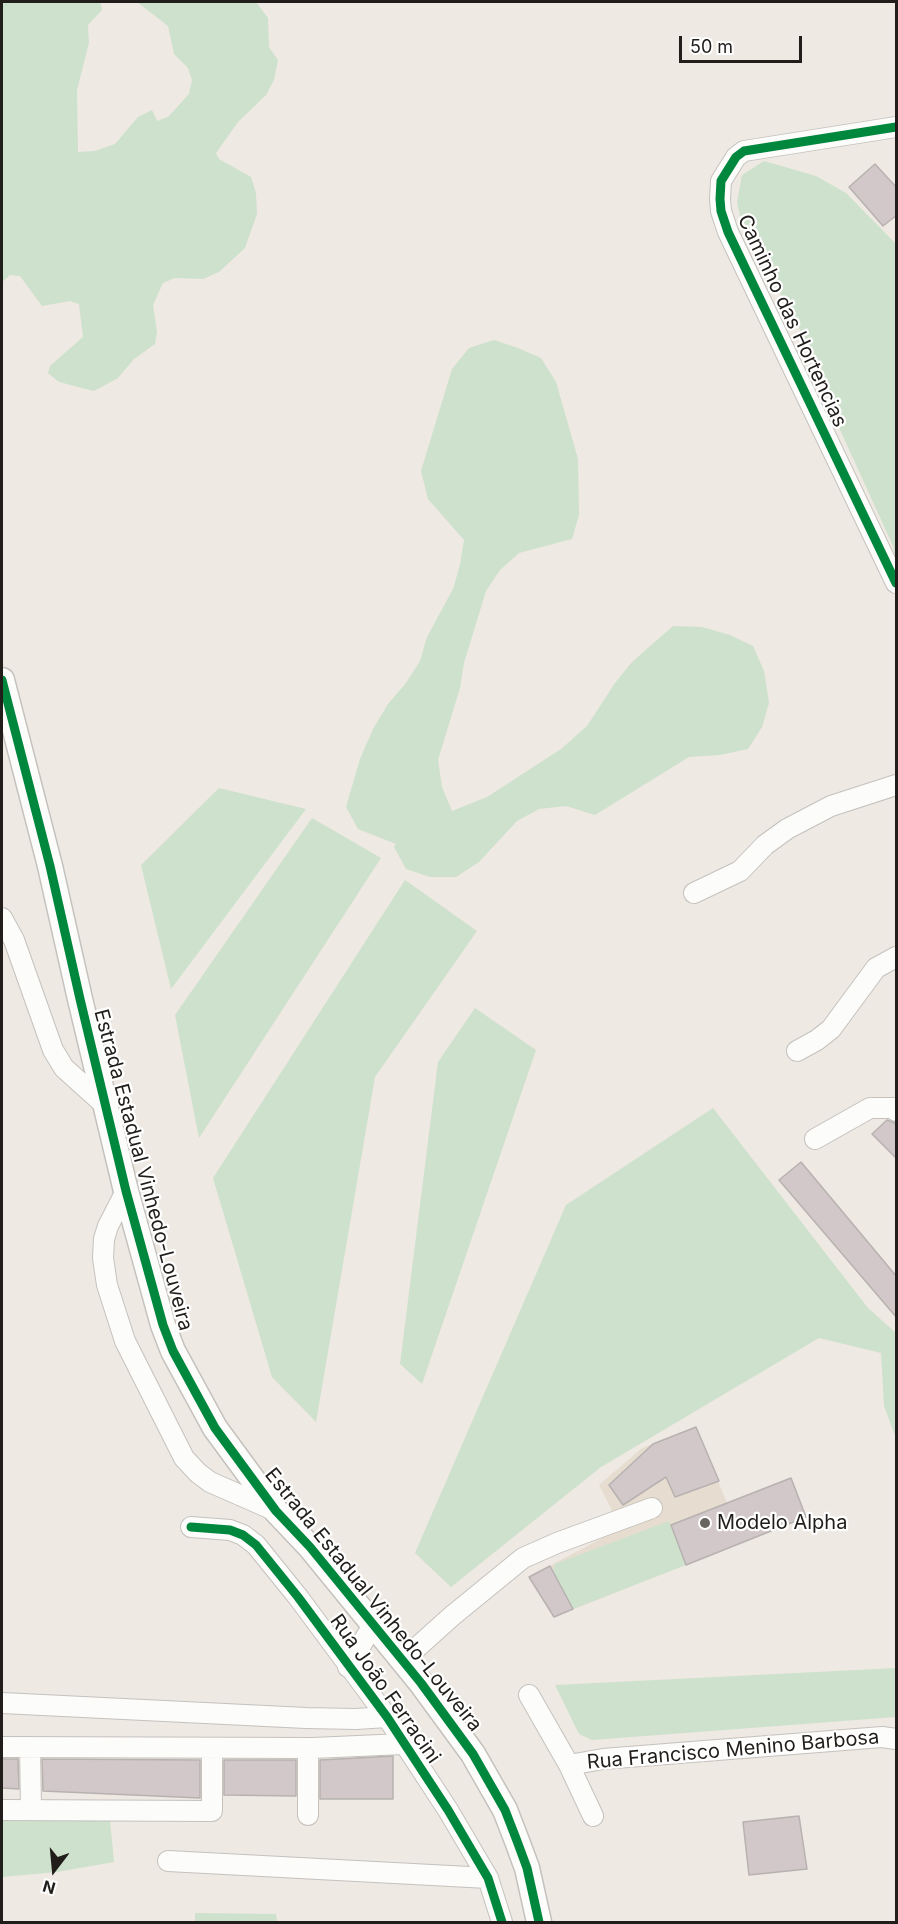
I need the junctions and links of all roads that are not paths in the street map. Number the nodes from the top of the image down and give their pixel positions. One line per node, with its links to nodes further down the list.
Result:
1 (897, 127): 2 (street, Caminho das Hortencias)
2 (897, 583)
3 (2, 680): 9 (main road, Estrada Estadual Vinhedo-Louveira)
4 (897, 785): 5 (street)
5 (694, 892)
6 (2, 918): 9 (street)
7 (897, 957): 8 (street)
8 (796, 1051)
9 (105, 1105): 12 (main road, Estrada Estadual Vinhedo-Louveira)
10 (897, 1111): 11 (street)
11 (815, 1139)
12 (126, 1191): 14 (main road, Estrada Estadual Vinhedo-Louveira); 14 (street)
13 (652, 1508): 17 (street)
14 (276, 1511): 16 (main road, Estrada Estadual Vinhedo-Louveira)
15 (191, 1527): 18 (street, Rua João Ferracini)
16 (373, 1625): 17 (main road, Estrada Estadual Vinhedo-Louveira); 18 (street)
17 (403, 1660): 36 (main road, Estrada Estadual Vinhedo-Louveira)
18 (348, 1667): 21 (street, Rua João Ferracini)
19 (529, 1695): 28 (street, Rua Francisco Menino Barbosa)
20 (2, 1703): 21 (street)
21 (387, 1717): 23 (street, Rua João Ferracini)
22 (897, 1739): 28 (street, Rua Francisco Menino Barbosa)
23 (403, 1744): 27 (street); 34 (street, Rua João Ferracini)
24 (2, 1747): 25 (street)
25 (30, 1747): 26 (street); 30 (street)
26 (212, 1748): 27 (street); 30 (street)
27 (308, 1748): 31 (street)
28 (569, 1765): 32 (street, Rua Francisco Menino Barbosa)
29 (2, 1810): 30 (street)
30 (31, 1810)
31 (308, 1815)
32 (593, 1816)
33 (168, 1861): 34 (street)
34 (488, 1878): 35 (street, Rua João Ferracini)
35 (502, 1923)
36 (540, 1923)

